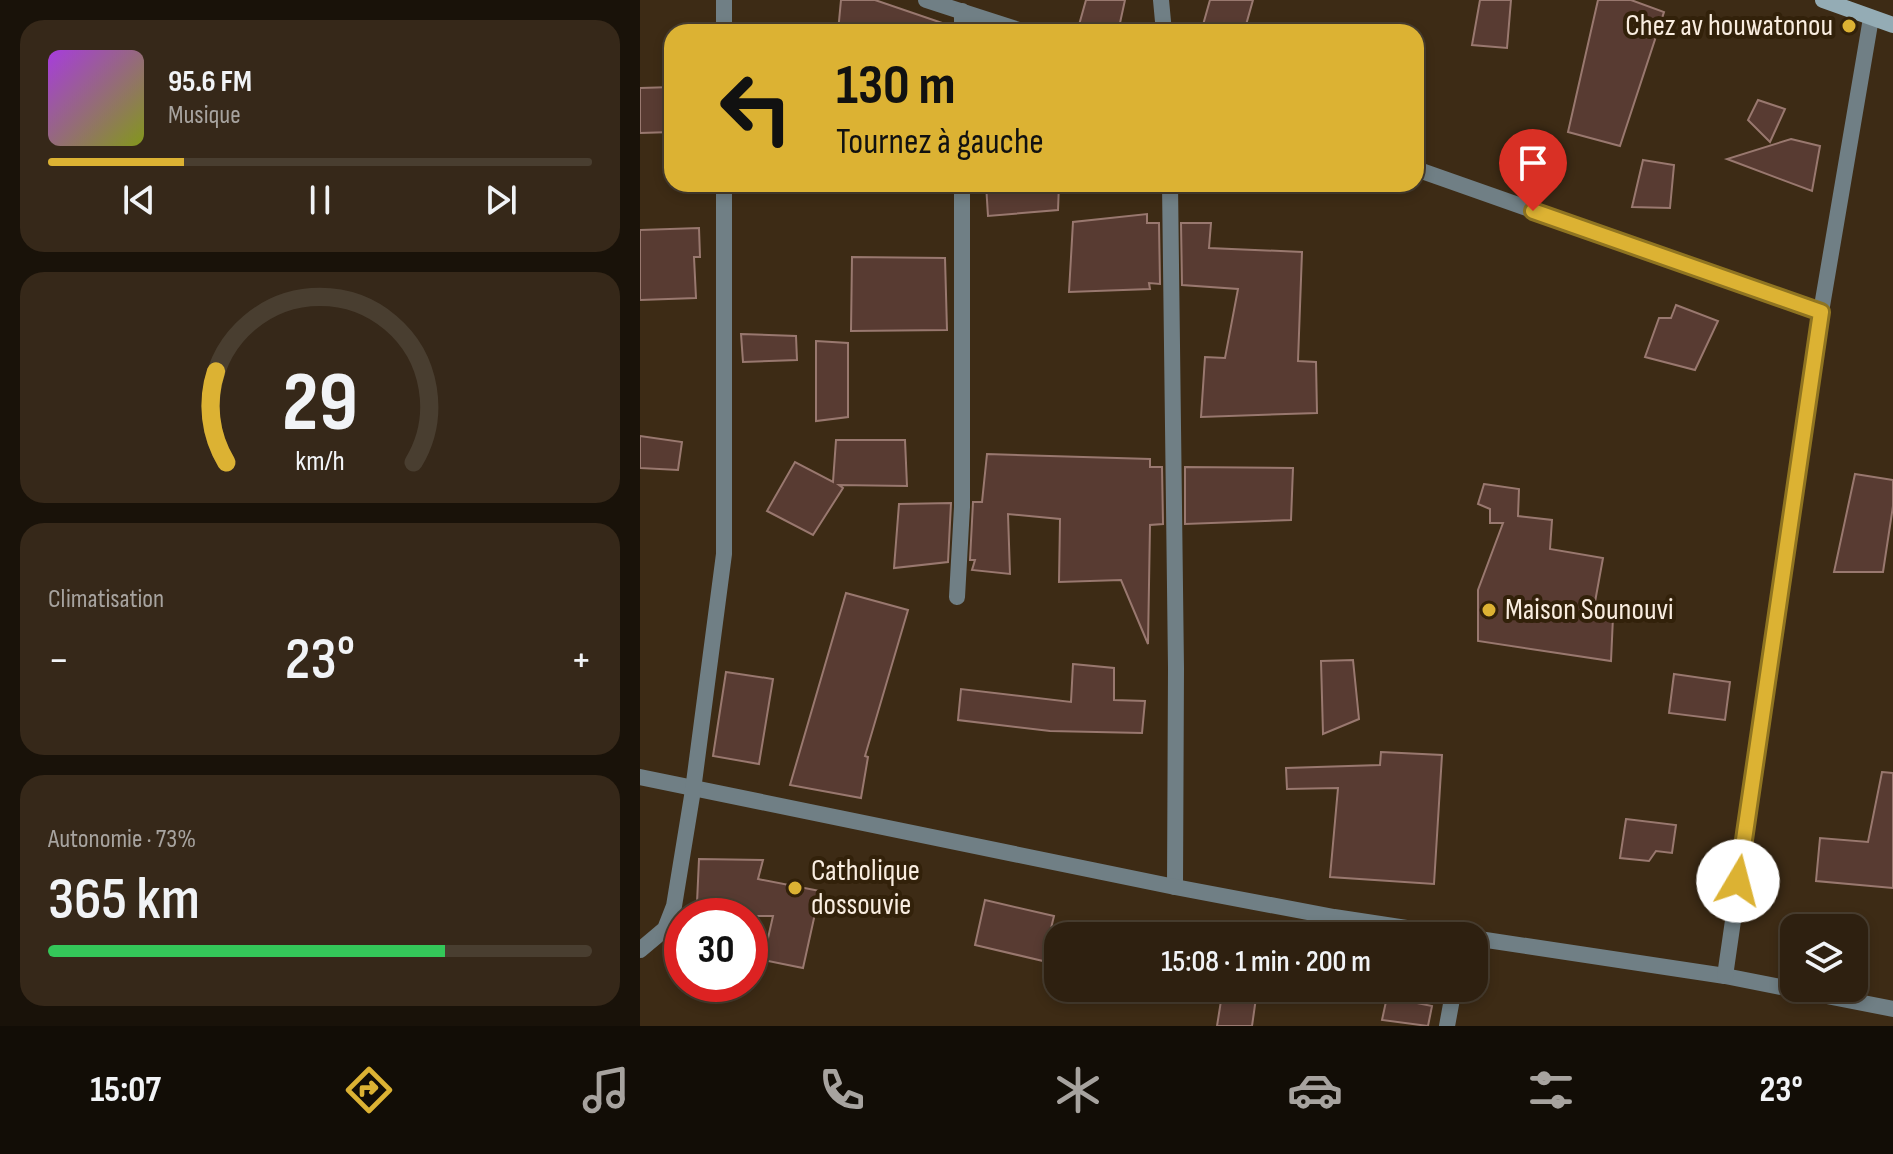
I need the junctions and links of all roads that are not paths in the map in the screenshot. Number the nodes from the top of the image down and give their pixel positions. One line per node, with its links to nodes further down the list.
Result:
1 (724, 0): 7 (street)
2 (926, 0): 5 (street)
3 (1161, 0): 10 (street)
4 (1823, 0): 6 (main road)
5 (962, 11): 8 (street); 9 (street)
6 (1871, 18): 11 (main road); 16 (street)
7 (724, 24)
8 (962, 24)
9 (1001, 24)
10 (1163, 24)
11 (1893, 25)
12 (1424, 172): 16 (street)
13 (724, 192): 19 (street)
14 (962, 192): 17 (street)
15 (1170, 192): 20 (street)
16 (1821, 312): 24 (street)
17 (957, 597)
18 (640, 777): 19 (street)
19 (693, 790): 20 (street); 23 (street)
20 (1175, 887): 21 (street)
21 (1370, 922)
22 (1488, 939): 24 (street)
23 (640, 950)
24 (1725, 976): 26 (street)
25 (1451, 1002): 27 (street)
26 (1893, 1009)
27 (1447, 1026)

